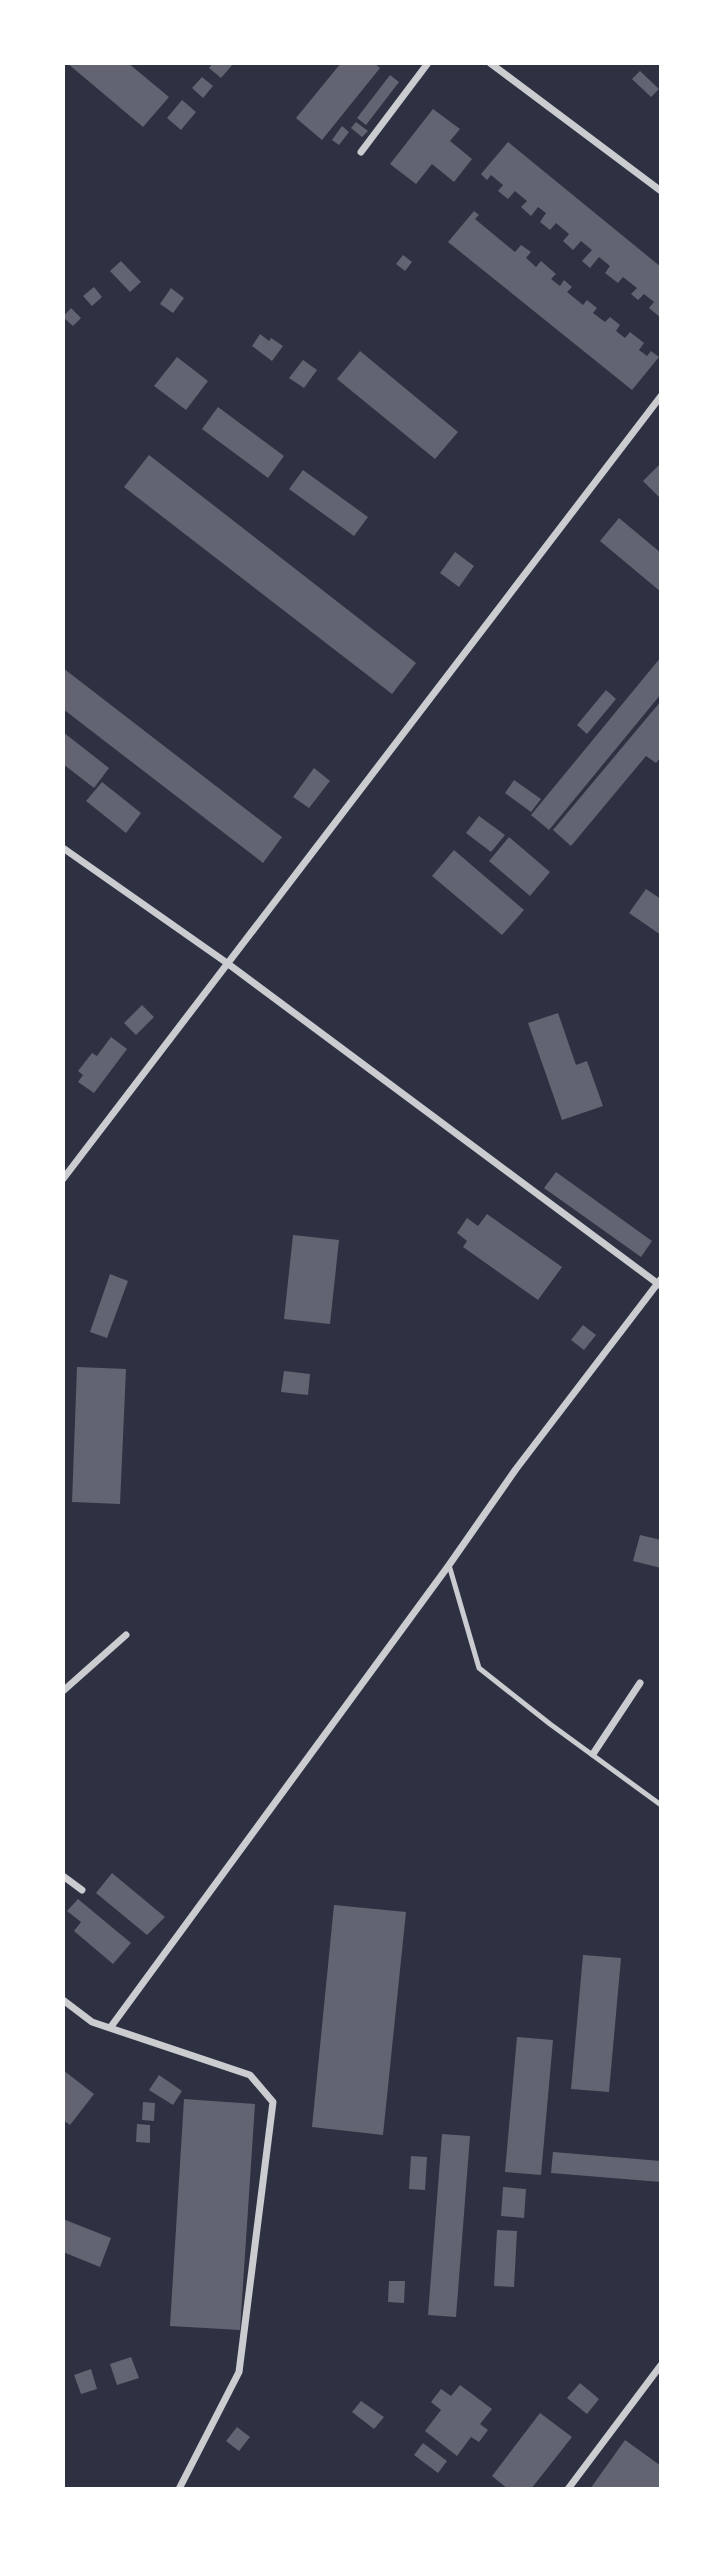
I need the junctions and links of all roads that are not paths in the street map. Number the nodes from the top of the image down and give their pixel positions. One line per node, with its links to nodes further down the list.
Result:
1 (428, 63): 3 (street)
2 (490, 63): 4 (street)
3 (361, 152)
4 (661, 191)
5 (661, 396): 7 (street)
6 (63, 848): 7 (street)
7 (227, 963): 8 (street); 9 (street)
8 (63, 1179)
9 (660, 1283): 10 (street)
10 (449, 1565): 14 (lane); 19 (street)
11 (126, 1635): 13 (street)
12 (640, 1683): 14 (street)
13 (63, 1691)
14 (593, 1755): 15 (lane)
15 (661, 1805)
16 (63, 1876): 17 (street)
17 (82, 1890)
18 (63, 2000): 19 (street)
19 (110, 2028): 21 (street)
20 (661, 2365): 22 (street)
21 (179, 2489)
22 (568, 2489)

